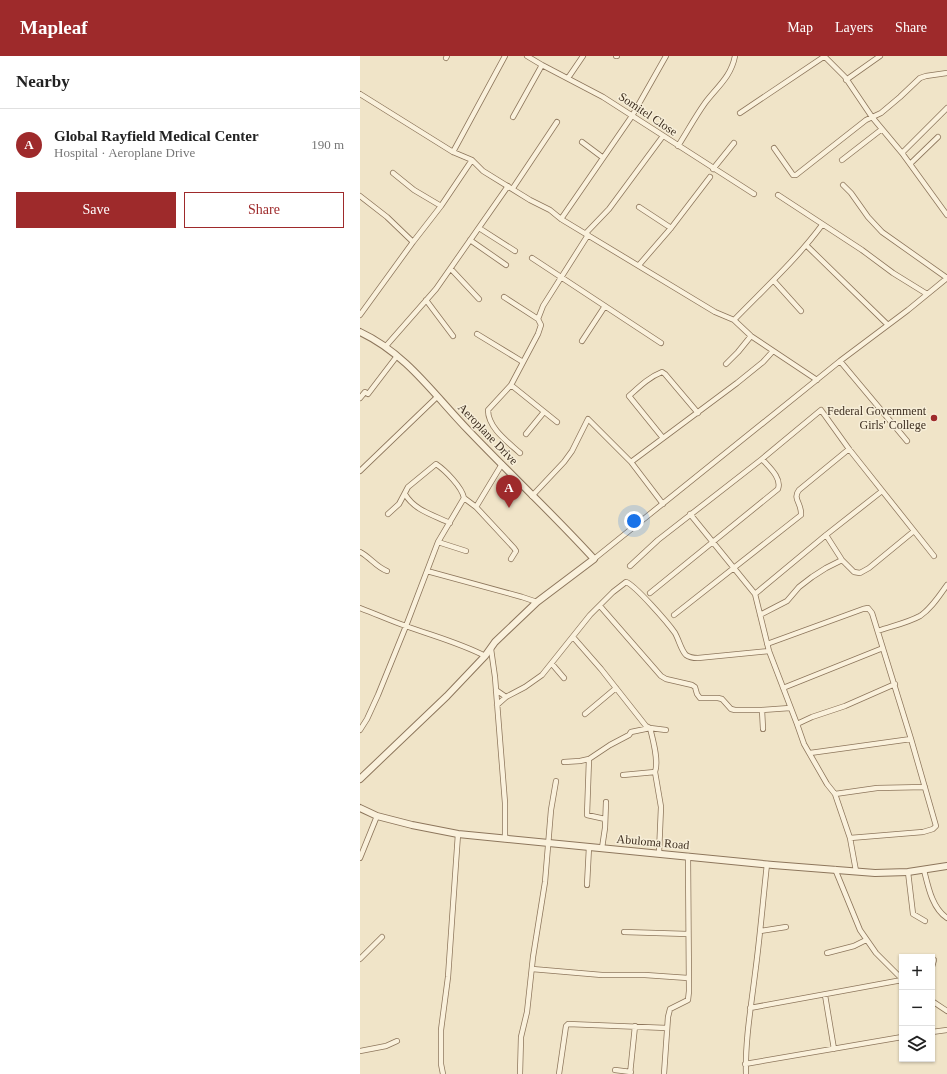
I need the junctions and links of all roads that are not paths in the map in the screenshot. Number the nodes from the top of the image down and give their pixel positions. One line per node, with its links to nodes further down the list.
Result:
1 (505, 56): 26 (street)
2 (527, 56): 8 (street, Somitel Close)
3 (583, 56): 10 (street)
4 (666, 56): 15 (street)
5 (735, 56): 24 (street)
6 (825, 56): 11 (street); 14 (street)
7 (880, 56): 11 (street)
8 (542, 65): 10 (street, Somitel Close); 16 (street)
9 (947, 74): 17 (street)
10 (568, 78): 15 (street, Somitel Close)
11 (846, 80): 17 (street)
12 (360, 94): 26 (street)
13 (947, 108): 27 (street)
14 (740, 113)
15 (632, 116): 20 (street, Somitel Close); 28 (street)
16 (513, 117)
17 (872, 117): 19 (street); 25 (street)
18 (557, 122): 36 (street)
19 (882, 129): 27 (street); 30 (street)
20 (664, 136): 24 (street, Somitel Close); 47 (street)
21 (938, 137): 31 (street)
22 (582, 142): 28 (street)
23 (734, 143): 32 (street)
24 (678, 146): 32 (street, Somitel Close)
25 (774, 148)
26 (453, 152): 29 (street)
27 (902, 153): 31 (street)
28 (602, 157): 43 (street)
29 (472, 160): 36 (street); 40 (street)
30 (842, 160)
31 (910, 164): 42 (street)
32 (713, 169): 37 (street, Somitel Close)
33 (393, 173): 40 (street)
34 (710, 178): 46 (street)
35 (843, 185): 57 (street)
36 (510, 187): 43 (street); 45 (street)
37 (754, 194)
38 (778, 195): 44 (street)
39 (360, 196): 49 (street)
40 (441, 206): 49 (street)
41 (639, 207): 46 (street)
42 (947, 216)
43 (561, 219): 47 (street)
44 (822, 225): 50 (street); 59 (street)
45 (479, 228): 48 (street); 51 (street)
46 (671, 228): 54 (street)
47 (587, 234): 54 (street); 56 (street)
48 (470, 240): 53 (street); 55 (street)
49 (413, 242): 65 (street)
50 (806, 245): 58 (street); 68 (street)
51 (515, 251)
52 (532, 258): 56 (street)
53 (506, 265)
54 (639, 265): 67 (street)
55 (451, 269): 61 (street); 62 (street)
56 (562, 278): 63 (street); 66 (street)
57 (947, 278): 59 (street)
58 (774, 281): 64 (street); 67 (street)
59 (927, 294): 68 (street)
60 (504, 297): 66 (street)
61 (479, 298)
62 (426, 300): 71 (street); 75 (street)
63 (605, 306): 73 (street); 74 (street)
64 (800, 310)
65 (360, 315)
66 (538, 319): 79 (street)
67 (734, 320): 72 (street)
68 (888, 325): 78 (street)
69 (360, 332): 75 (street, Aeroplane Drive)
70 (477, 334): 79 (street)
71 (453, 336)
72 (751, 336): 76 (street); 80 (street)
73 (582, 340)
74 (661, 342)
75 (386, 346): 77 (street, Aeroplane Drive)
76 (773, 351): 81 (street); 88 (street)
77 (397, 356): 84 (street); 85 (street, Aeroplane Drive)
78 (840, 361): 81 (street); 92 (street)
79 (523, 362): 82 (street)
80 (726, 364)
81 (817, 380): 103 (street)
82 (511, 385): 87 (street); 94 (street)
83 (360, 389): 84 (street)
84 (365, 392): 86 (street)
85 (436, 397): 97 (street, Aeroplane Drive); 98 (street)
86 (360, 398)
87 (544, 412): 89 (street); 90 (street)
88 (698, 413): 91 (street); 91 (street)
89 (557, 422)
90 (526, 434)
91 (663, 438): 96 (street)
92 (907, 441)
93 (849, 449): 95 (street); 99 (street); 119 (street)
94 (520, 454)
95 (762, 459): 106 (street); 110 (street)
96 (631, 462): 101 (street); 103 (street)
97 (502, 464): 101 (street, Aeroplane Drive); 104 (street)
98 (360, 471)
99 (882, 491): 108 (street); 109 (street)
100 (405, 494): 102 (street); 105 (street); 107 (street)
101 (532, 496): 116 (street, Aeroplane Drive)
102 (464, 498): 104 (street); 107 (street)
103 (663, 504): 116 (street)
104 (476, 507): 115 (street)
105 (388, 514)
106 (690, 514): 110 (street); 118 (street)
107 (450, 523): 111 (street)
108 (914, 531): 114 (street); 117 (street)
109 (826, 535): 117 (street); 124 (street)
110 (712, 541): 119 (street); 123 (street)
111 (438, 542): 112 (street); 120 (street)
112 (466, 551)
113 (360, 552): 121 (street)
114 (934, 556)
115 (511, 559)
116 (594, 559): 125 (street)
117 (842, 560): 129 (street)
118 (630, 566)
119 (734, 568): 124 (street); 128 (street)
120 (427, 570): 125 (street); 130 (street)
121 (386, 571)
122 (947, 585): 131 (street)
123 (650, 593)
124 (754, 594): 129 (street)
125 (537, 602): 135 (street)
126 (600, 606): 132 (street); 136 (street); 147 (street)
127 (360, 609): 130 (street)
128 (674, 615)
129 (760, 615): 133 (street)
130 (406, 626): 137 (street); 151 (street)
131 (878, 631): 133 (street); 134 (street)
132 (572, 637): 138 (street); 141 (street)
133 (767, 644): 136 (street)
134 (883, 648): 140 (street); 142 (street)
135 (491, 649): 137 (street); 143 (street)
136 (769, 651): 142 (street)
137 (485, 656): 160 (street)
138 (552, 664): 139 (street); 144 (street)
139 (564, 678)
140 (894, 684): 149 (street); 154 (street)
141 (616, 688): 148 (street); 150 (street)
142 (783, 688): 146 (street)
143 (496, 690): 144 (street); 145 (street)
144 (506, 697): 145 (street)
145 (497, 705): 170 (street)
146 (790, 708): 147 (street); 149 (street)
147 (762, 710): 153 (street)
148 (585, 714)
149 (797, 724): 155 (street)
150 (650, 728): 152 (street); 156 (street); 158 (street)
151 (360, 730)
152 (666, 730)
153 (764, 730)
154 (911, 739): 155 (street); 162 (street)
155 (810, 753): 163 (street)
156 (590, 759): 157 (street); 167 (street)
157 (564, 762)
158 (655, 772): 159 (street); 174 (street)
159 (623, 774)
160 (360, 779)
161 (556, 781): 171 (street)
162 (926, 787): 163 (street); 169 (street)
163 (835, 794): 169 (street)
164 (606, 802): 167 (street)
165 (360, 808): 166 (street, Abuloma Road)
166 (377, 816): 168 (street, Abuloma Road); 176 (street)
167 (605, 819): 173 (street)
168 (458, 834): 170 (street, Abuloma Road); 213 (street)
169 (850, 838): 181 (street)
170 (505, 839): 171 (street, Abuloma Road)
171 (548, 843): 172 (street, Abuloma Road); 194 (street)
172 (589, 847): 173 (street, Abuloma Road); 183 (street)
173 (602, 848): 174 (street, Abuloma Road)
174 (659, 853): 175 (street, Abuloma Road)
175 (688, 856): 177 (street, Abuloma Road); 189 (street)
176 (360, 858)
177 (767, 864): 179 (street, Abuloma Road); 188 (street)
178 (947, 866): 180 (street, Abuloma Road)
179 (835, 869): 181 (street, Abuloma Road); 191 (street)
180 (924, 870): 182 (street, Abuloma Road); 184 (street)
181 (856, 871): 182 (street, Abuloma Road)
182 (908, 872): 185 (street)
183 (587, 885)
184 (947, 918)
185 (925, 921)
186 (786, 927): 188 (street)
187 (624, 932): 189 (street)
188 (760, 932): 200 (street)
189 (688, 934): 196 (street)
190 (382, 937): 193 (street)
191 (866, 940): 192 (street); 195 (street)
192 (827, 953)
193 (360, 959)
194 (532, 969): 196 (street); 214 (street)
195 (899, 976)
196 (688, 978): 203 (street)
197 (899, 980): 198 (street)
198 (825, 995): 200 (street); 208 (street)
199 (935, 1003): 201 (street)
200 (750, 1008): 210 (street)
201 (947, 1011)
202 (635, 1026): 203 (street); 212 (street); 215 (street)
203 (667, 1028): 216 (street)
204 (947, 1030): 205 (street)
205 (935, 1032)
206 (899, 1038): 208 (street)
207 (397, 1041): 209 (street)
208 (834, 1049): 210 (street)
209 (360, 1051)
210 (745, 1064): 217 (street)
211 (615, 1070): 212 (street)
212 (631, 1073)
213 (443, 1074)
214 (520, 1074)
215 (559, 1074)
216 (664, 1074)
217 (746, 1074)

